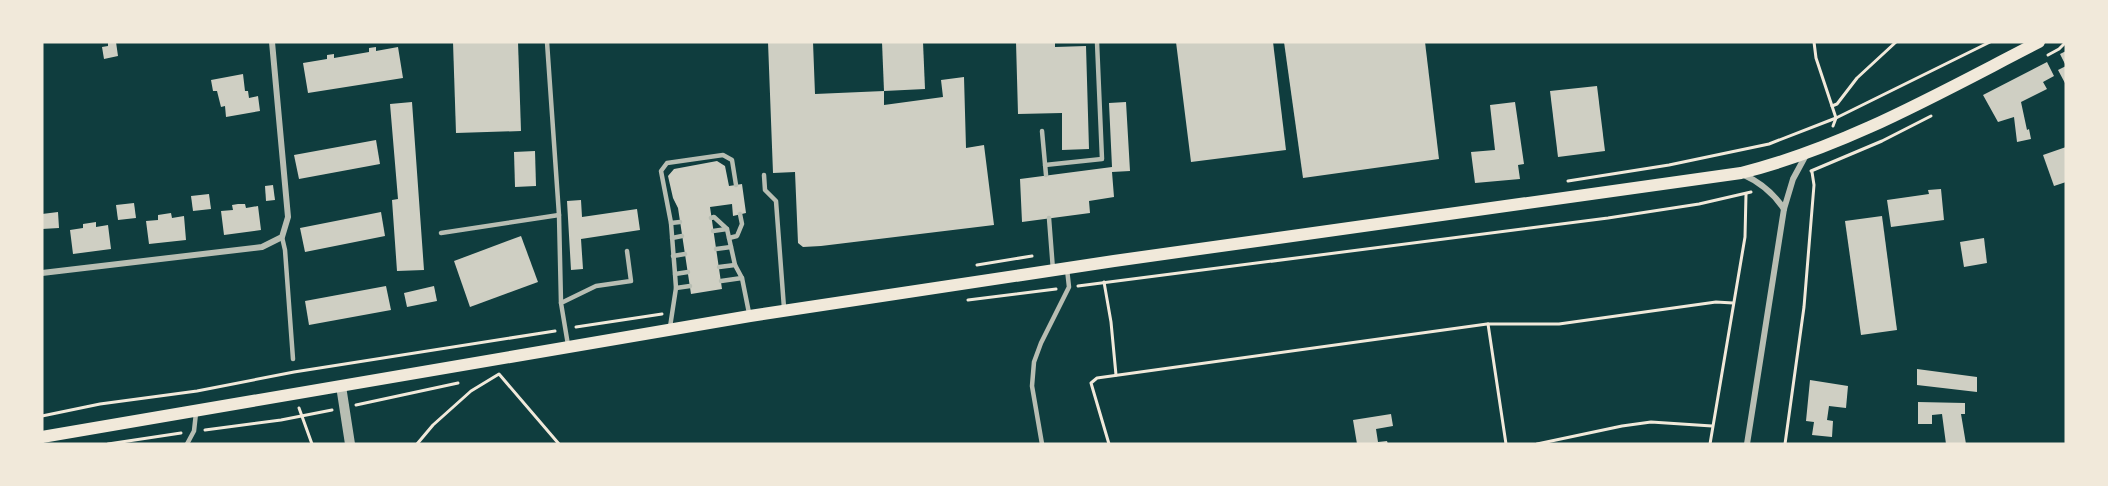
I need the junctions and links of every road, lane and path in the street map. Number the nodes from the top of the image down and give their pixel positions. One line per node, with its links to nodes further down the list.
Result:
1 (272, 42): 31 (street)
2 (547, 42): 22 (lane)
3 (1097, 42): 12 (lane)
4 (1814, 42): 8 (path)
5 (1896, 42): 8 (path)
6 (1990, 42): 9 (path)
7 (2039, 42): 11 (main road)
8 (1832, 106): 9 (path)
9 (1836, 118): 17 (path)
10 (1042, 131): 12 (lane)
11 (1808, 153): 14 (main road); 20 (street)
12 (1045, 165): 16 (lane)
13 (1812, 171): 78 (path)
14 (1741, 173): 20 (street); 41 (main road)
15 (764, 175): 53 (lane)
16 (1046, 175)
17 (1565, 181)
18 (736, 185): 26 (lane)
19 (1746, 194): 52 (path)
20 (1784, 209): 77 (street)
21 (740, 214): 33 (lane)
22 (559, 215): 29 (lane); 51 (lane)
23 (711, 218): 27 (lane)
24 (1049, 218): 42 (lane)
25 (680, 222): 26 (lane)
26 (671, 224): 32 (lane)
27 (727, 229): 28 (lane); 33 (lane)
28 (713, 231)
29 (441, 233)
30 (682, 236): 32 (lane)
31 (282, 237): 44 (street); 58 (lane)
32 (672, 238): 38 (lane)
33 (729, 238): 34 (lane)
34 (731, 247): 35 (lane); 39 (lane)
35 (716, 249)
36 (627, 251): 51 (lane)
37 (685, 254): 38 (lane)
38 (673, 256): 45 (lane)
39 (735, 265): 40 (lane); 46 (lane)
40 (719, 267)
41 (1067, 269): 42 (main road); 72 (lane)
42 (1053, 271): 53 (main road)
43 (688, 272): 45 (lane)
44 (42, 273)
45 (675, 274): 50 (lane)
46 (742, 278): 47 (lane); 54 (lane)
47 (721, 281)
48 (1104, 282): 60 (path)
49 (690, 286): 50 (lane)
50 (676, 288): 56 (lane)
51 (561, 303): 57 (lane)
52 (1733, 303): 55 (path); 65 (path)
53 (784, 311): 54 (main road)
54 (750, 316): 56 (main road)
55 (1487, 324): 60 (path); 74 (path)
56 (670, 330): 57 (main road)
57 (568, 347): 61 (main road)
58 (293, 359)
59 (294, 372): 63 (path)
60 (1116, 375): 73 (path)
61 (340, 386): 62 (main road); 69 (street)
62 (196, 411): 66 (main road); 67 (lane)
63 (42, 416)
64 (301, 417): 68 (path)
65 (1712, 426): 75 (path); 76 (path)
66 (42, 437)
67 (188, 444)
68 (312, 444)
69 (350, 444)
70 (417, 444): 71 (path)
71 (559, 444)
72 (1042, 444)
73 (1109, 444)
74 (1506, 444)
75 (1537, 444)
76 (1710, 444)
77 (1747, 444)
78 (1785, 444)

